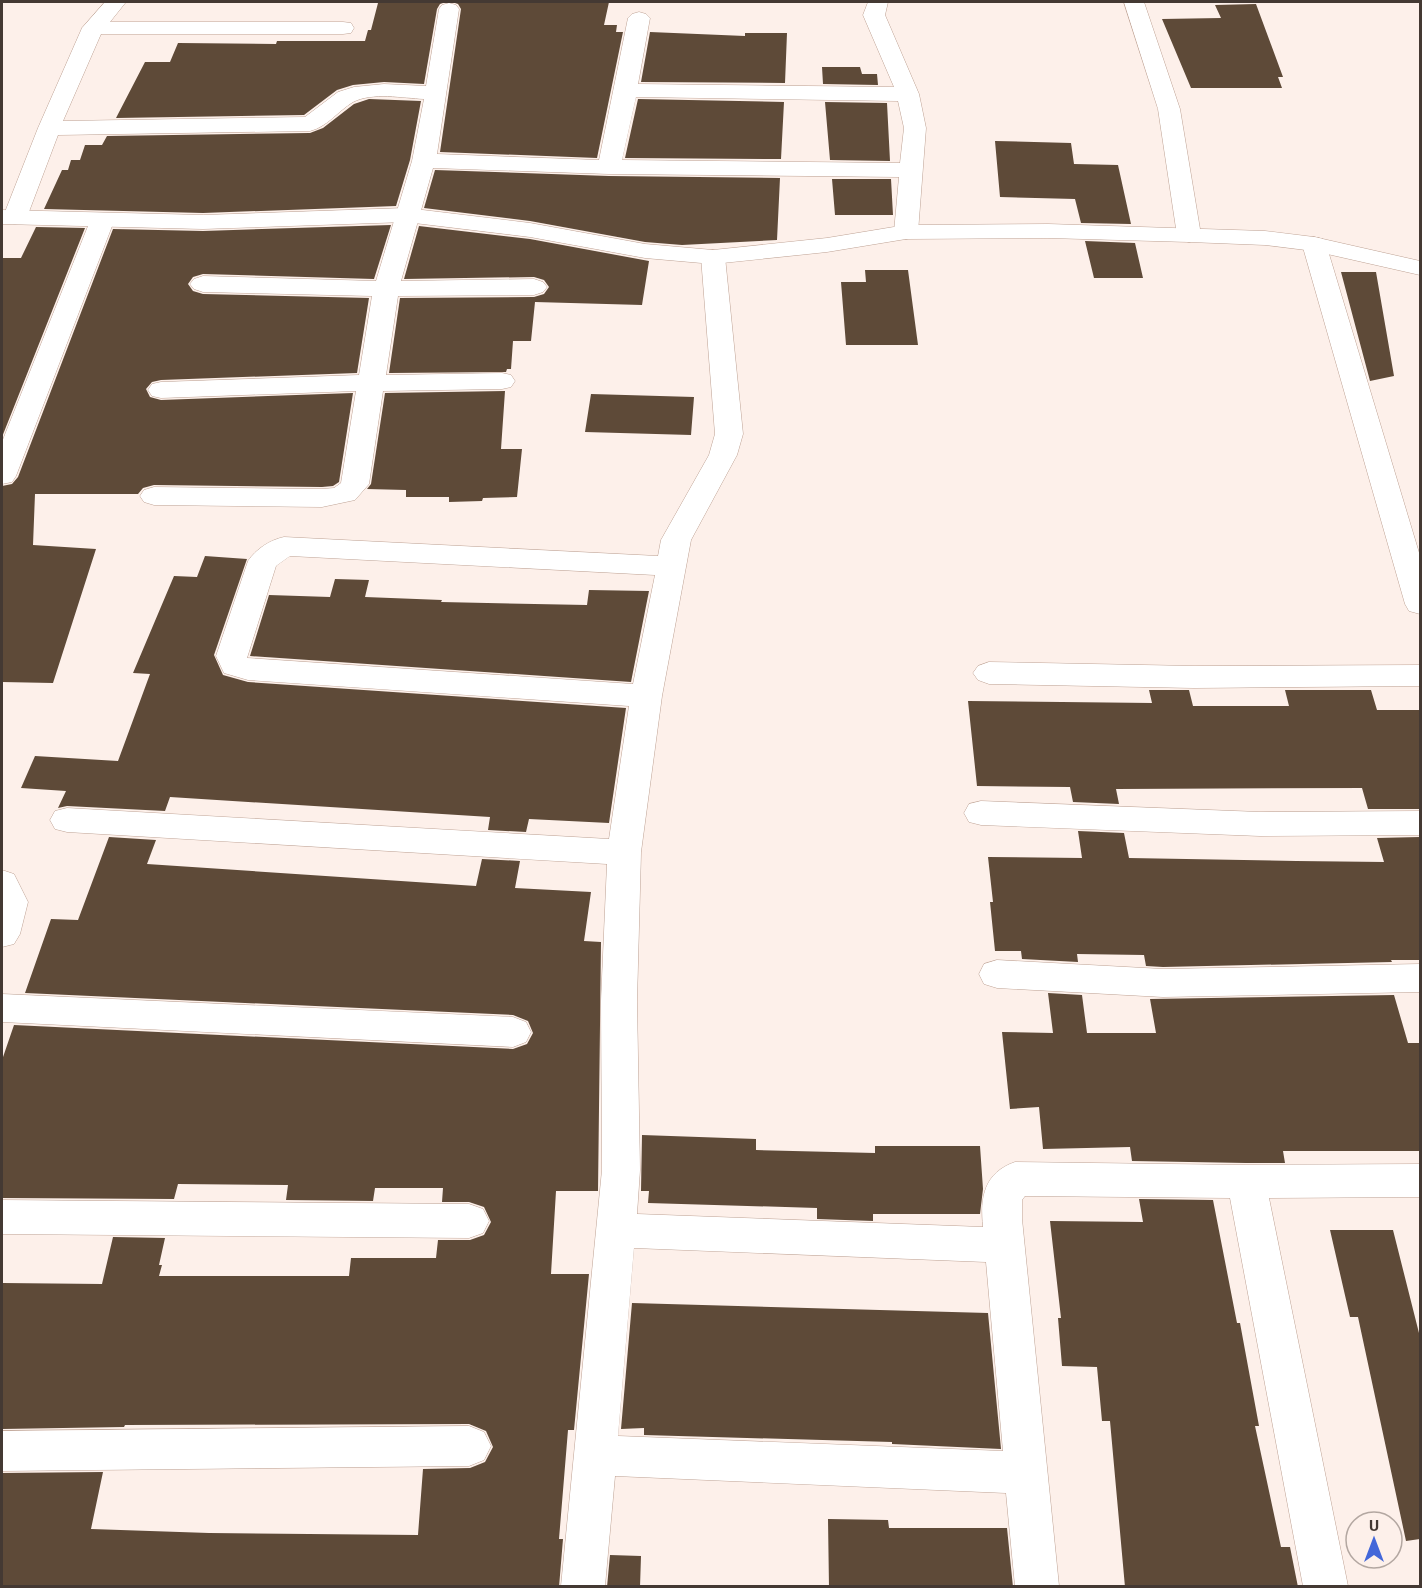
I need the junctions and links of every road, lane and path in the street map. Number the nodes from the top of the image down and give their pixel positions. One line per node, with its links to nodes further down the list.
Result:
1 (116, 2): 6 (street)
2 (878, 2): 10 (street)
3 (1134, 2): 19 (street)
4 (450, 9): 9 (street)
5 (639, 18): 8 (street)
6 (93, 28): 7 (street); 11 (street)
7 (343, 28)
8 (626, 90): 10 (street); 13 (street)
9 (436, 93): 11 (street); 12 (street)
10 (908, 94): 14 (street)
11 (49, 128): 16 (street)
12 (424, 160): 13 (street); 15 (street)
13 (609, 167): 14 (street)
14 (912, 170): 18 (street)
15 (406, 215): 17 (street); 21 (street); 25 (street)
16 (8, 217): 17 (street)
17 (102, 221): 29 (street)
18 (906, 232): 19 (street); 21 (street)
19 (1190, 235): 20 (street)
20 (1314, 244): 22 (street); 32 (street)
21 (713, 256): 31 (street)
22 (1420, 268)
23 (203, 284): 25 (street)
24 (534, 287): 25 (street)
25 (387, 288): 27 (street)
26 (502, 381): 27 (street)
27 (370, 383): 28 (street); 30 (street)
28 (161, 390)
29 (2, 476)
30 (154, 496)
31 (670, 566): 35 (street); 35 (street)
32 (1420, 604)
33 (989, 672): 34 (street)
34 (1420, 676)
35 (646, 696): 39 (street)
36 (981, 813): 38 (street)
37 (67, 820): 39 (street)
38 (1420, 823)
39 (624, 852): 50 (street)
40 (2, 883): 41 (street)
41 (2, 934)
42 (998, 974): 43 (street)
43 (1420, 978)
44 (2, 1008): 45 (street)
45 (513, 1032)
46 (1420, 1180): 47 (street)
47 (1246, 1182): 51 (street); 58 (street)
48 (2, 1217): 49 (street)
49 (469, 1221)
50 (617, 1230): 51 (street); 54 (street)
51 (1004, 1245): 55 (street)
52 (469, 1446): 53 (street)
53 (2, 1451)
54 (596, 1455): 55 (street); 56 (street)
55 (1026, 1473): 57 (street)
56 (583, 1587)
57 (1037, 1587)
58 (1326, 1587)

